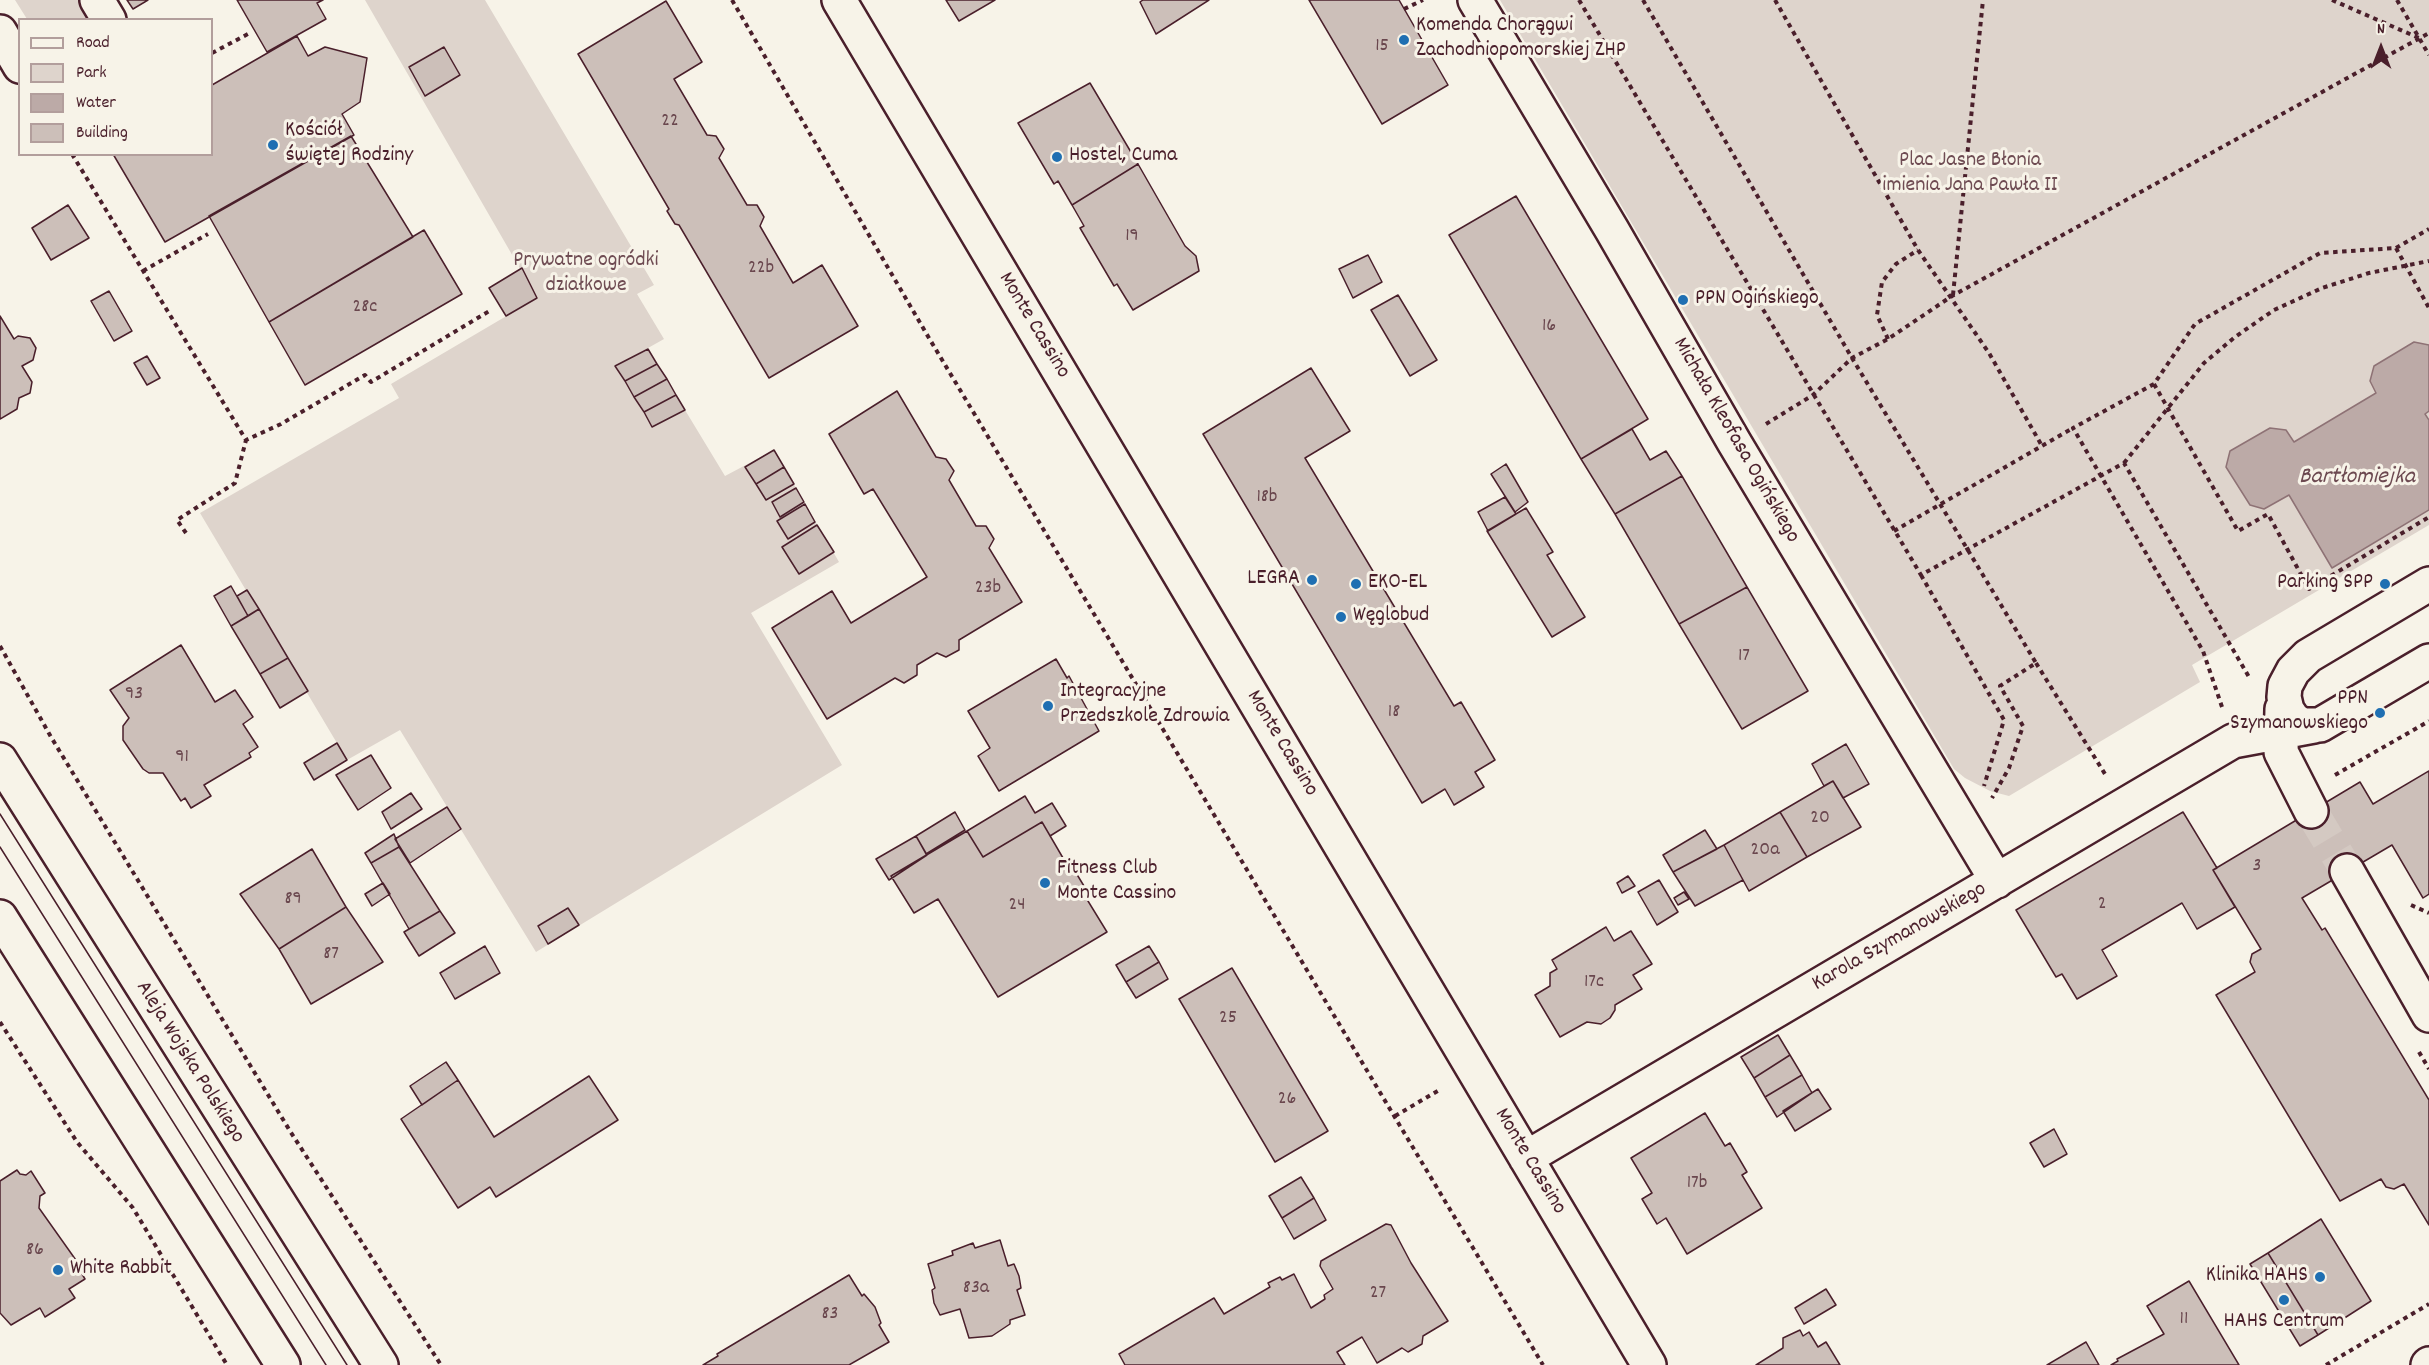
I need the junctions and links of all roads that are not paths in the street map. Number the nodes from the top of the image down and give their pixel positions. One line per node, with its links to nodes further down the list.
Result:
1 (97, 0): 4 (street)
2 (839, 0): 18 (street, Monte Cassino)
3 (1475, 0): 15 (street, Michała Kleofasa Ogińskiego)
4 (108, 18)
5 (0, 32): 6 (street)
6 (18, 63)
7 (2429, 584): 9 (street)
8 (2429, 662): 10 (street, Karola Szymanowskiego)
9 (2284, 692): 10 (street); 11 (street)
10 (2314, 726): 11 (street, Karola Szymanowskiego)
11 (2280, 731): 13 (street); 15 (street, Karola Szymanowskiego)
12 (0, 760): 20 (street, Aleja Wojska Polskiego)
13 (2311, 811)
14 (2347, 871): 17 (street)
15 (1997, 881): 18 (street, Karola Szymanowskiego)
16 (0, 917): 19 (street)
17 (2429, 1015)
18 (1526, 1158): 21 (street, Monte Cassino)
19 (283, 1365)
20 (381, 1365)
21 (1649, 1365)

